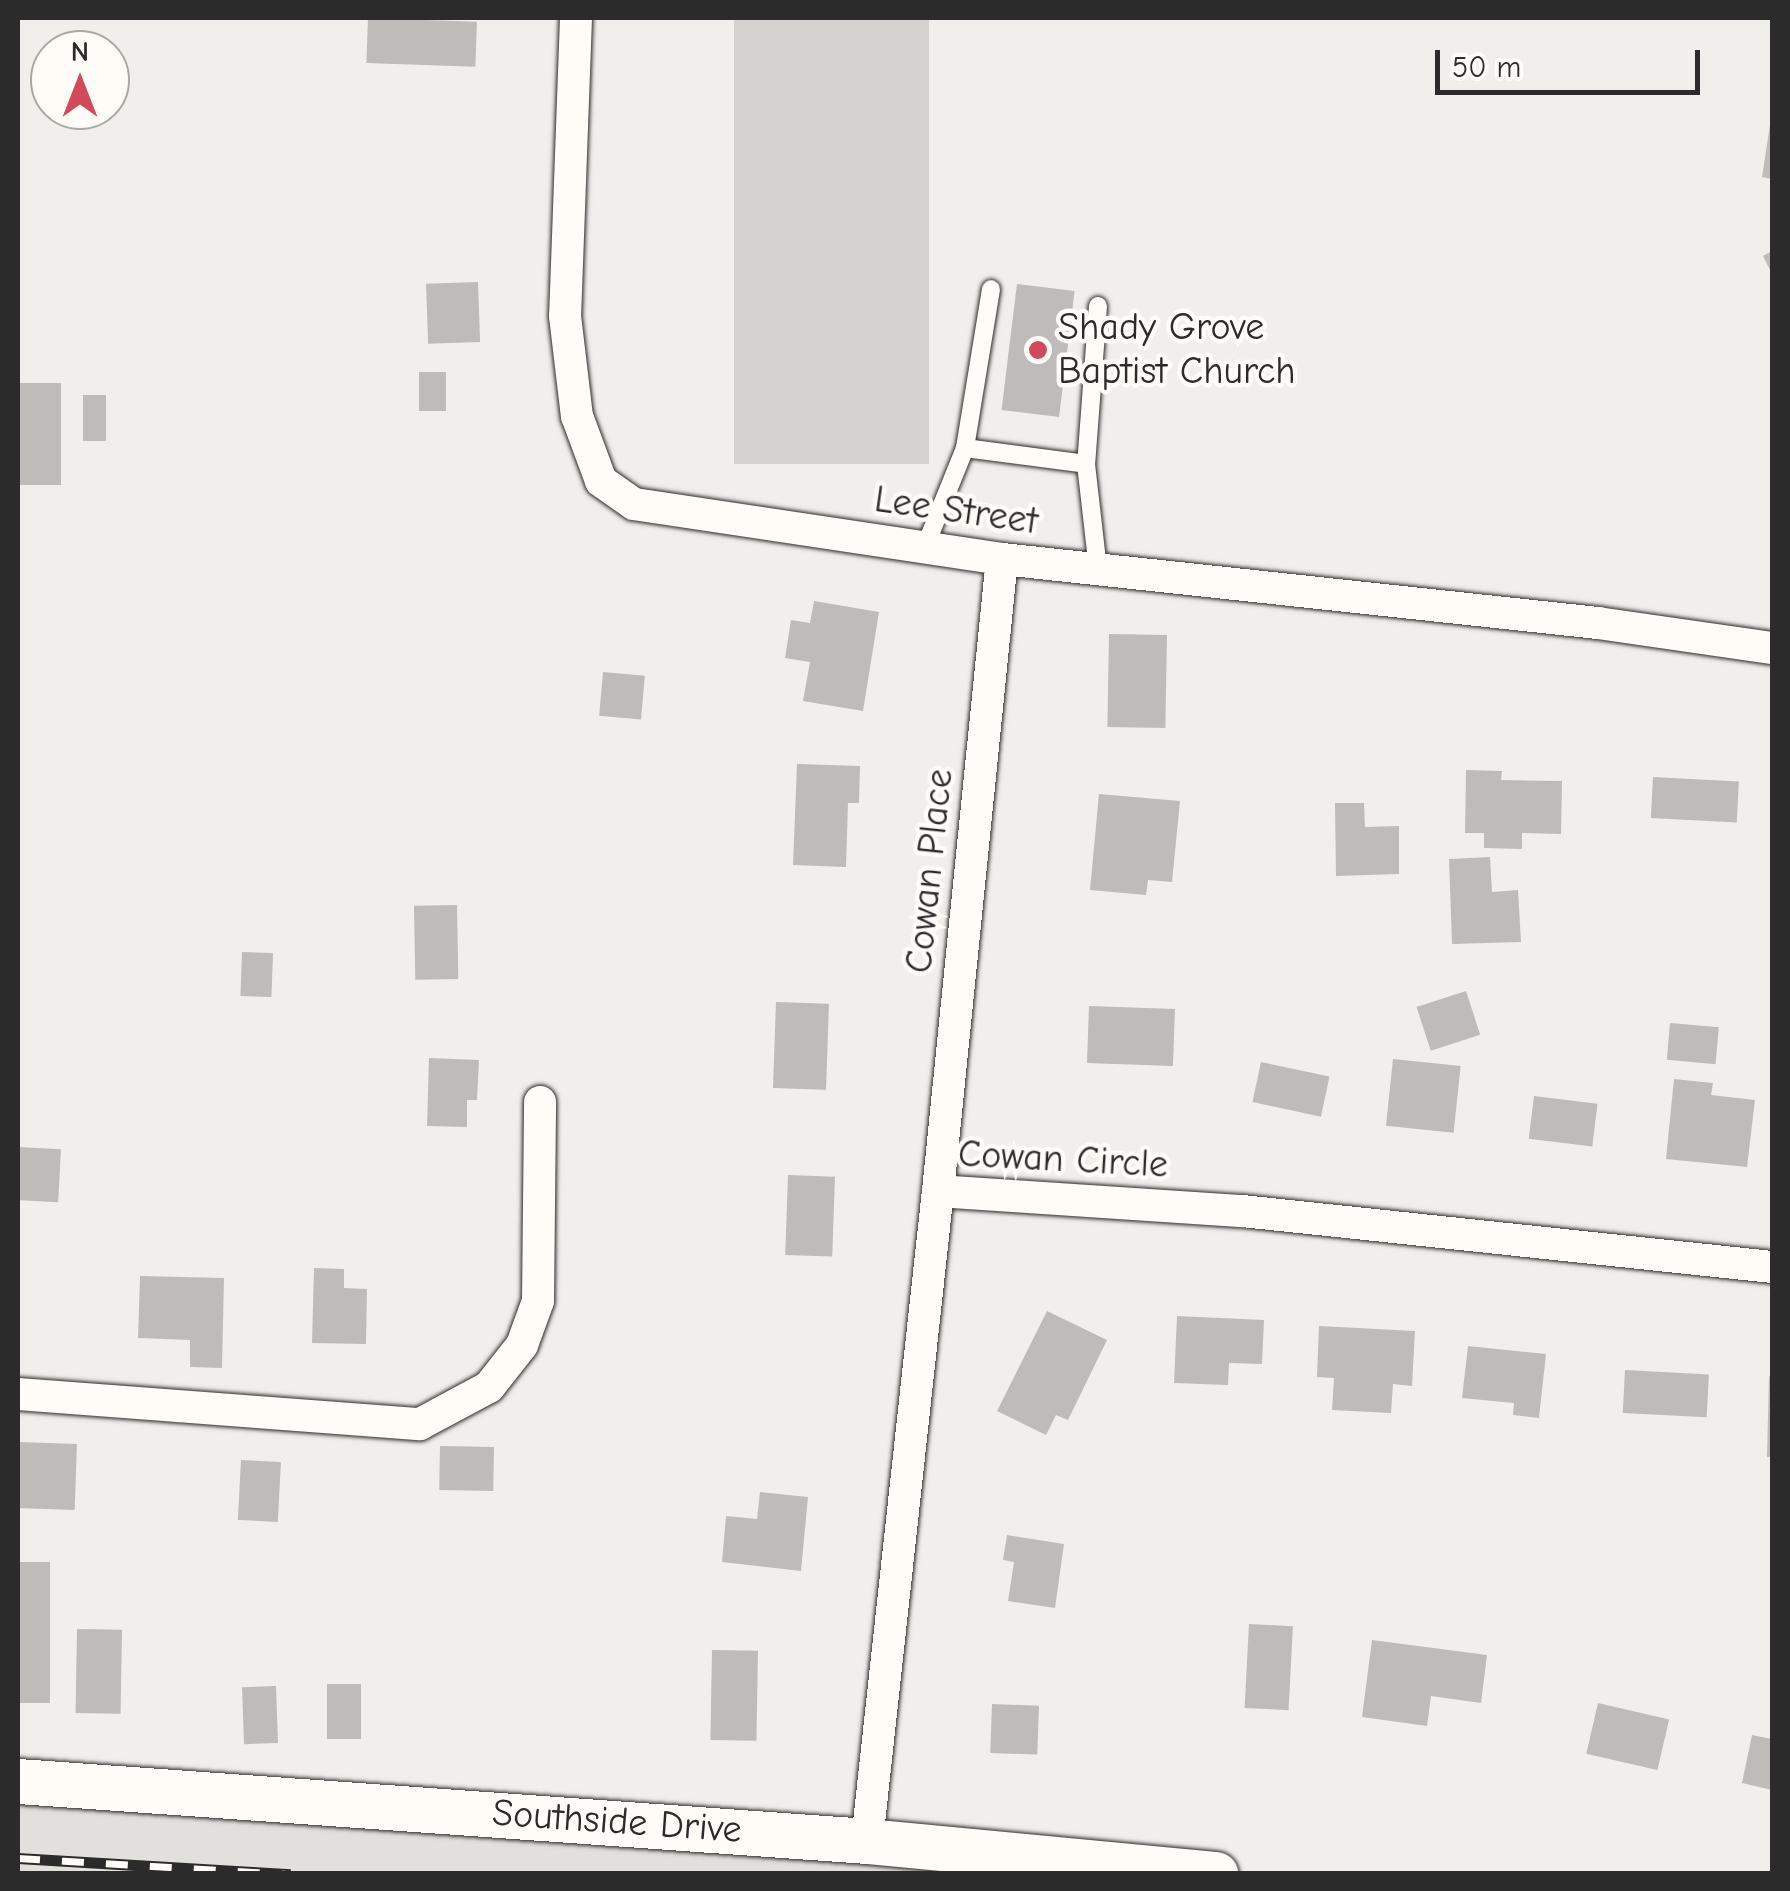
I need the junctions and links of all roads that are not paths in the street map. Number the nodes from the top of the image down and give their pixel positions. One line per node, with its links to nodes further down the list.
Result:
1 (576, 18): 6 (street, Lee Street)
2 (991, 289): 4 (lane)
3 (1098, 306): 5 (lane)
4 (965, 448): 5 (lane); 6 (lane)
5 (1086, 464): 8 (lane)
6 (925, 547): 7 (street, Lee Street)
7 (1002, 559): 8 (street, Lee Street); 11 (street, Cowan Place)
8 (1098, 569): 9 (street, Lee Street)
9 (1772, 648)
10 (540, 1102): 13 (street)
11 (938, 1191): 12 (street, Cowan Circle); 15 (street, Cowan Circle)
12 (1772, 1267)
13 (18, 1394)
14 (18, 1780): 15 (street, Southside Drive)
15 (867, 1840): 16 (street, Southside Drive)
16 (1215, 1874)

